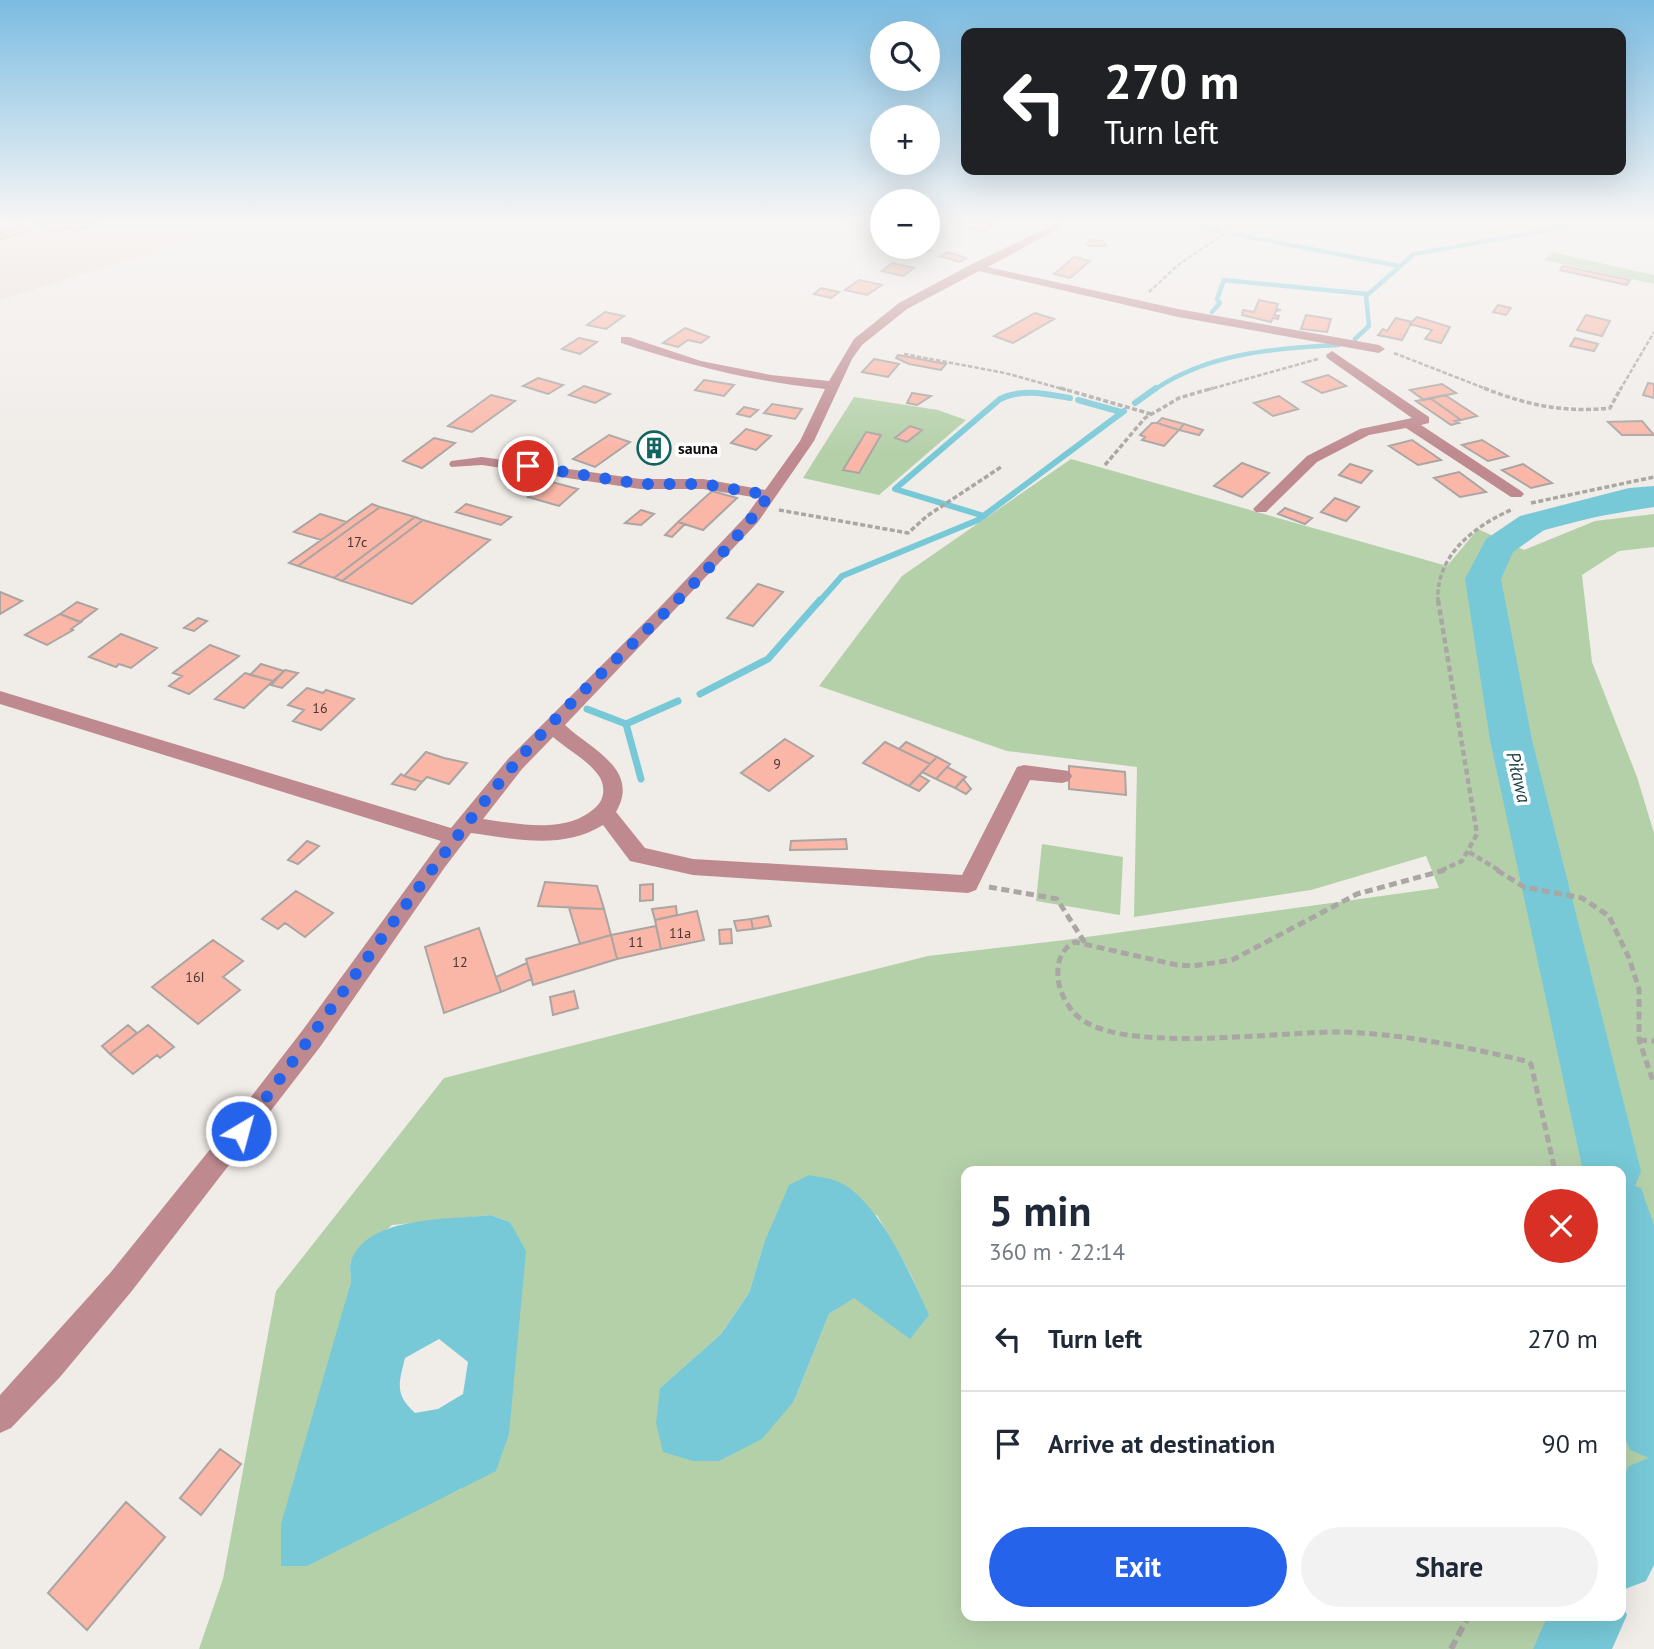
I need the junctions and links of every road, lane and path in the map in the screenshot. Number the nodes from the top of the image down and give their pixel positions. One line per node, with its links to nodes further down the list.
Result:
1 (914, 300): 11 (street)
2 (1117, 300): 4 (street)
3 (1139, 300): 4 (path)
4 (1135, 304): 7 (street)
5 (1654, 332): 8 (path)
6 (625, 340): 11 (street)
7 (1365, 346): 8 (street); 10 (street)
8 (1379, 349)
9 (904, 354): 12 (path)
10 (1332, 355): 12 (path); 13 (street)
11 (834, 386): 19 (street)
12 (1152, 414): 15 (path)
13 (1410, 424): 18 (street); 20 (street)
14 (456, 464): 19 (street)
15 (1105, 464)
16 (1001, 467): 19 (path)
17 (1654, 477): 26 (path)
18 (1516, 494)
19 (765, 500): 22 (street)
20 (1261, 509)
21 (0, 697): 25 (street)
22 (553, 725): 24 (street); 25 (street)
23 (1062, 776): 27 (street)
24 (605, 812): 25 (street); 27 (street)
25 (463, 831): 33 (street)
26 (1469, 852): 28 (path); 29 (path)
27 (968, 884): 28 (path)
28 (1086, 944): 32 (path)
29 (1639, 1040): 30 (path); 31 (path)
30 (1654, 1041)
31 (1654, 1084)
32 (1554, 1166)
33 (0, 1417)
34 (1466, 1621): 35 (path)
35 (1451, 1649)

